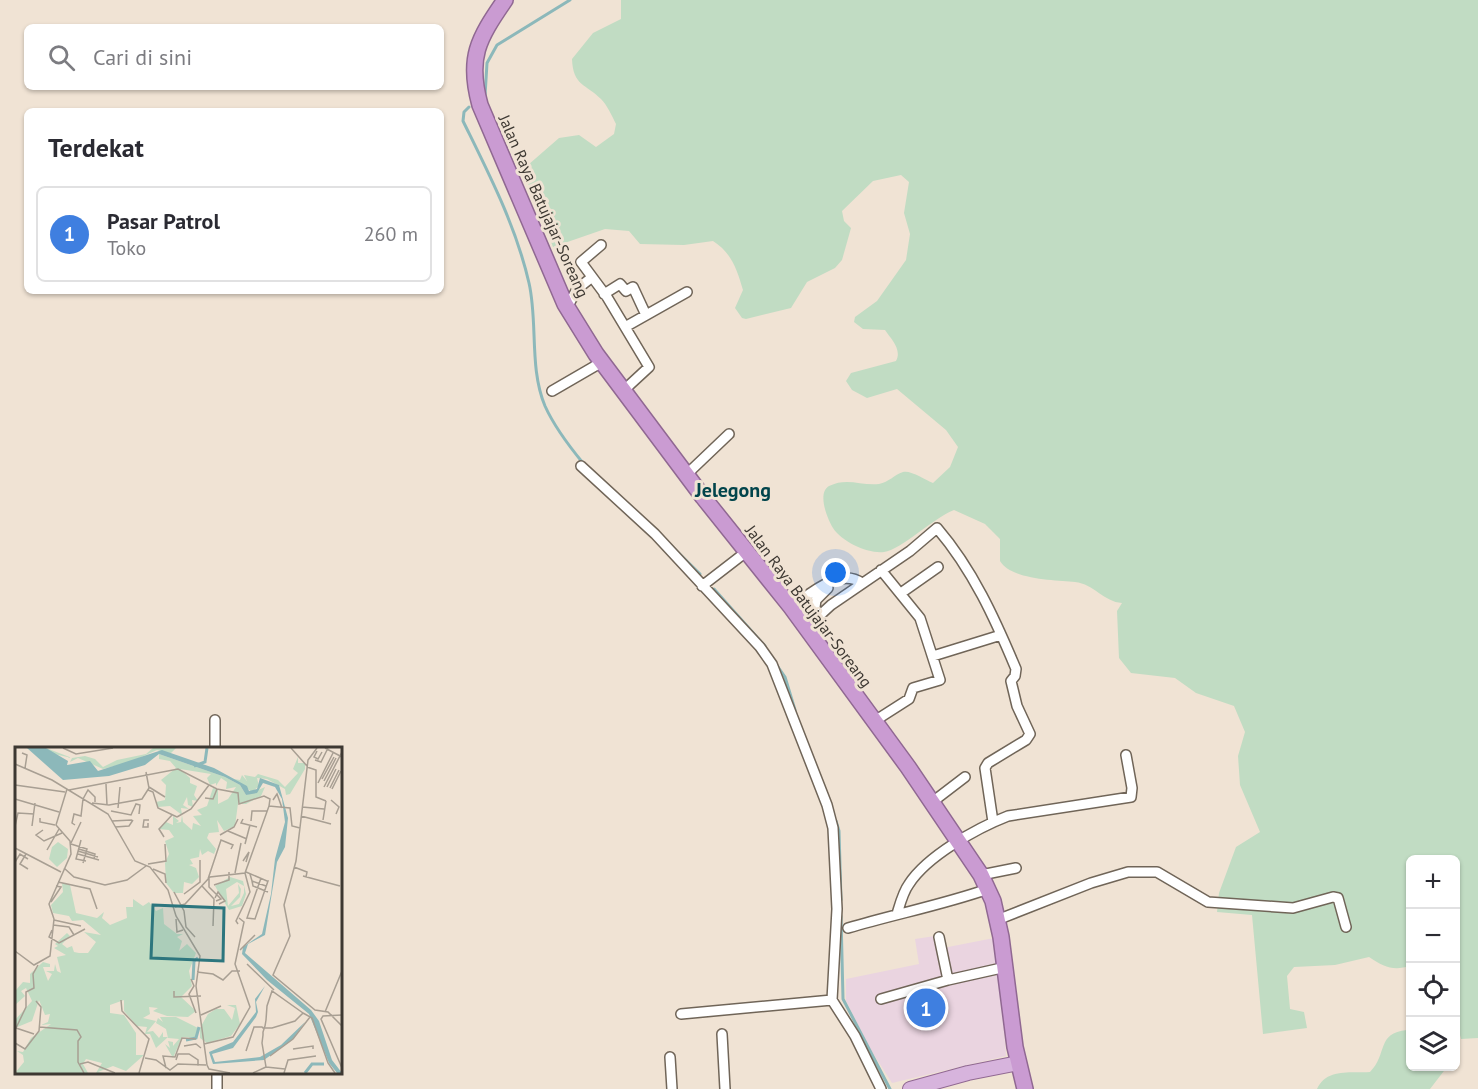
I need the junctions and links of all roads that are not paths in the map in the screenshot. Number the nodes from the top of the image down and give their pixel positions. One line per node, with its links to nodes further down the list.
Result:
1 (505, 0): 6 (highway, Jalan Raya Batujajar-Soreang)
2 (602, 244): 3 (street)
3 (591, 278): 5 (street); 6 (street)
4 (687, 292): 7 (street)
5 (604, 294): 7 (street); 8 (street)
6 (567, 308): 9 (highway, Jalan Raya Batujajar-Soreang)
7 (646, 315): 8 (street)
8 (625, 327): 11 (street)
9 (602, 362): 10 (street); 11 (highway, Jalan Raya Batujajar-Soreang)
10 (552, 391)
11 (623, 391): 14 (highway, Jalan Raya Batujajar-Soreang)
12 (729, 434): 14 (street)
13 (581, 466): 20 (street)
14 (686, 475): 15 (highway, Jalan Raya Batujajar-Soreang)
15 (746, 552): 20 (street); 22 (highway, Jalan Raya Batujajar-Soreang)
16 (938, 567): 21 (street)
17 (881, 570): 19 (street); 21 (street); 24 (street)
18 (827, 583): 19 (street); 22 (street); 23 (street)
19 (862, 583): 23 (street)
20 (702, 586): 44 (street)
21 (901, 593): 25 (street)
22 (791, 607): 23 (highway, Jalan Raya Batujajar-Soreang)
23 (809, 624): 27 (highway, Jalan Raya Batujajar-Soreang)
24 (1001, 634): 25 (street); 32 (street)
25 (933, 656): 27 (street)
26 (215, 720): 28 (street)
27 (873, 722): 31 (highway, Jalan Raya Batujajar-Soreang)
28 (215, 747)
29 (1126, 755): 32 (street)
30 (965, 777): 31 (street)
31 (931, 803): 33 (highway, Jalan Raya Batujajar-Soreang)
32 (993, 822): 33 (street)
33 (959, 841): 35 (highway, Jalan Raya Batujajar-Soreang); 36 (street)
34 (1016, 868): 35 (street)
35 (984, 882): 36 (street); 37 (highway, Jalan Raya Batujajar-Soreang)
36 (897, 914): 39 (street)
37 (997, 920): 38 (street); 41 (highway, Jalan Raya Batujajar-Soreang)
38 (1346, 927)
39 (848, 928)
40 (939, 937): 42 (street)
41 (1006, 968): 42 (street); 48 (highway, Jalan Raya Batujajar-Soreang)
42 (948, 980): 43 (street)
43 (881, 999)
44 (832, 1000): 45 (street); 52 (street)
45 (681, 1014)
46 (722, 1034): 51 (street)
47 (670, 1057): 50 (street)
48 (1017, 1063): 49 (main road); 53 (highway, Jalan Raya Batujajar-Soreang)
49 (914, 1088)
50 (672, 1089)
51 (725, 1089)
52 (881, 1089)
53 (1025, 1089)

